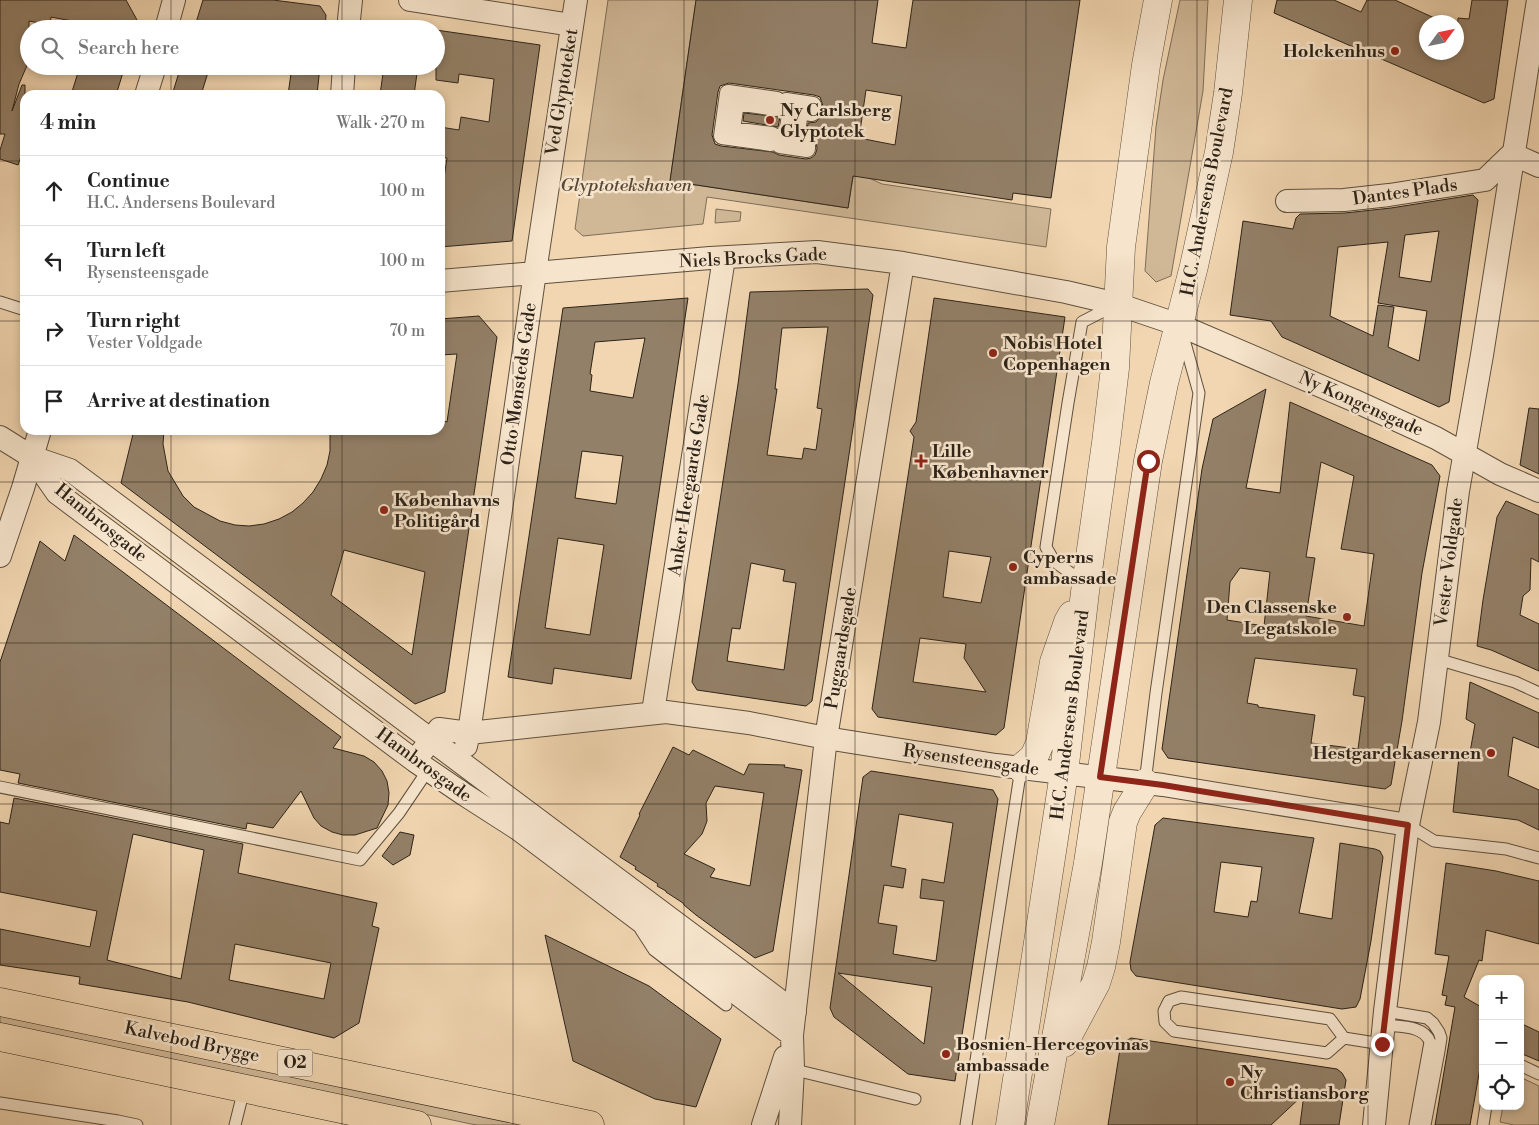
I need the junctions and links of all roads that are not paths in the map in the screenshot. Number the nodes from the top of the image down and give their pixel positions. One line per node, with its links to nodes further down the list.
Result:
1 (174, 0): 8 (street)
2 (350, 0): 9 (street)
3 (410, 0): 10 (street)
4 (576, 0): 10 (street, Ved Glyptoteket)
5 (1158, 0): 24 (street, H.C. Andersens Boulevard)
6 (1238, 0): 26 (street, H.C. Andersens Boulevard)
7 (1538, 0): 16 (street, Vester Voldgade)
8 (168, 20)
9 (349, 20)
10 (572, 25): 21 (street, Ved Glyptoteket)
11 (152, 75): 13 (street)
12 (343, 75): 14 (street)
13 (148, 90)
14 (342, 90)
15 (781, 104): 15 (street)
16 (1512, 154): 17 (street); 18 (street, Dantes Plads); 29 (street, Vester Voldgade)
17 (1539, 166)
18 (1287, 201)
19 (724, 258): 20 (street, Niels Brocks Gade); 21 (street, Niels Brocks Gade); 36 (street, Anker Heegaards Gade)
20 (903, 263): 24 (street, Niels Brocks Gade); 38 (street, Puggaardsgade)
21 (535, 272): 22 (street, Niels Brocks Gade); 37 (street, Otto Mønsteds Gade)
22 (445, 281)
23 (0, 302): 25 (lane)
24 (1117, 304): 26 (street, Niels Brocks Gade); 33 (street, H.C. Andersens Boulevard); 33 (lane)
25 (20, 308)
26 (1179, 324): 29 (street, Ny Kongensgade); 44 (street, H.C. Andersens Boulevard); 45 (lane)
27 (39, 435): 30 (street)
28 (0, 437): 30 (street)
29 (1464, 453): 31 (street, Ny Kongensgade); 34 (street, Vester Voldgade)
30 (32, 457): 32 (street); 39 (street, Hambrosgade); 42 (street, Hambrosgade)
31 (1539, 491)
32 (0, 556)
33 (1085, 592): 41 (street); 43 (street, H.C. Andersens Boulevard)
34 (1437, 660): 35 (lane); 47 (street, Vester Voldgade)
35 (1539, 693)
36 (653, 712): 37 (street, Rysensteensgade); 38 (street, Rysensteensgade)
37 (469, 733): 39 (street, Rysensteensgade); 40 (street, Otto Mønsteds Gade)
38 (826, 738): 41 (street, Rysensteensgade); 52 (street, Puggaardsgade)
39 (431, 740): 40 (street, Hambrosgade); 42 (street)
40 (461, 762): 42 (street); 49 (street, Hambrosgade)
41 (1021, 768): 43 (street, Rysensteensgade); 71 (lane)
42 (430, 771): 46 (lane); 49 (street, Hambrosgade)
43 (1064, 773): 44 (street, Rysensteensgade); 72 (street, H.C. Andersens Boulevard)
44 (1100, 777): 45 (street, Rysensteensgade); 57 (street, H.C. Andersens Boulevard)
45 (1145, 783): 47 (street, Rysensteensgade); 57 (street)
46 (0, 787)
47 (1408, 825): 48 (lane); 53 (street, Vester Voldgade)
48 (1539, 858)
49 (651, 916): 51 (lane); 52 (street, Hambrosgade); 54 (street, Hambrosgade)
50 (0, 1002): 68 (main road, Kalvebod Brygge / O2)
51 (726, 1005)
52 (795, 1012): 54 (street, Puggaardsgade)
53 (1384, 1027): 56 (lane); 74 (street, Vester Voldgade); 75 (lane); 76 (lane)
54 (792, 1035): 59 (street, Puggaardsgade)
55 (0, 1037): 61 (main road, Kalvebod Brygge / O2)
56 (1344, 1038): 56 (lane)
57 (1051, 1067): 73 (street, H.C. Andersens Boulevard)
58 (1524, 1067): 60 (lane)
59 (788, 1068): 62 (lane); 69 (street, Puggaardsgade); 70 (street, Puggaardsgade)
60 (1539, 1074)
61 (244, 1089): 66 (lane, Kalvebod Brygge); 67 (main road, Kalvebod Brygge / O2)
62 (916, 1099)
63 (0, 1104): 65 (lane)
64 (1485, 1110): 77 (lane)
65 (137, 1125)
66 (235, 1125)
67 (417, 1125)
68 (590, 1125)
69 (763, 1125)
70 (790, 1125)
71 (966, 1125)
72 (1010, 1125)
73 (1040, 1125)
74 (1374, 1125)
75 (1415, 1125)
76 (1425, 1125)
77 (1483, 1125)

